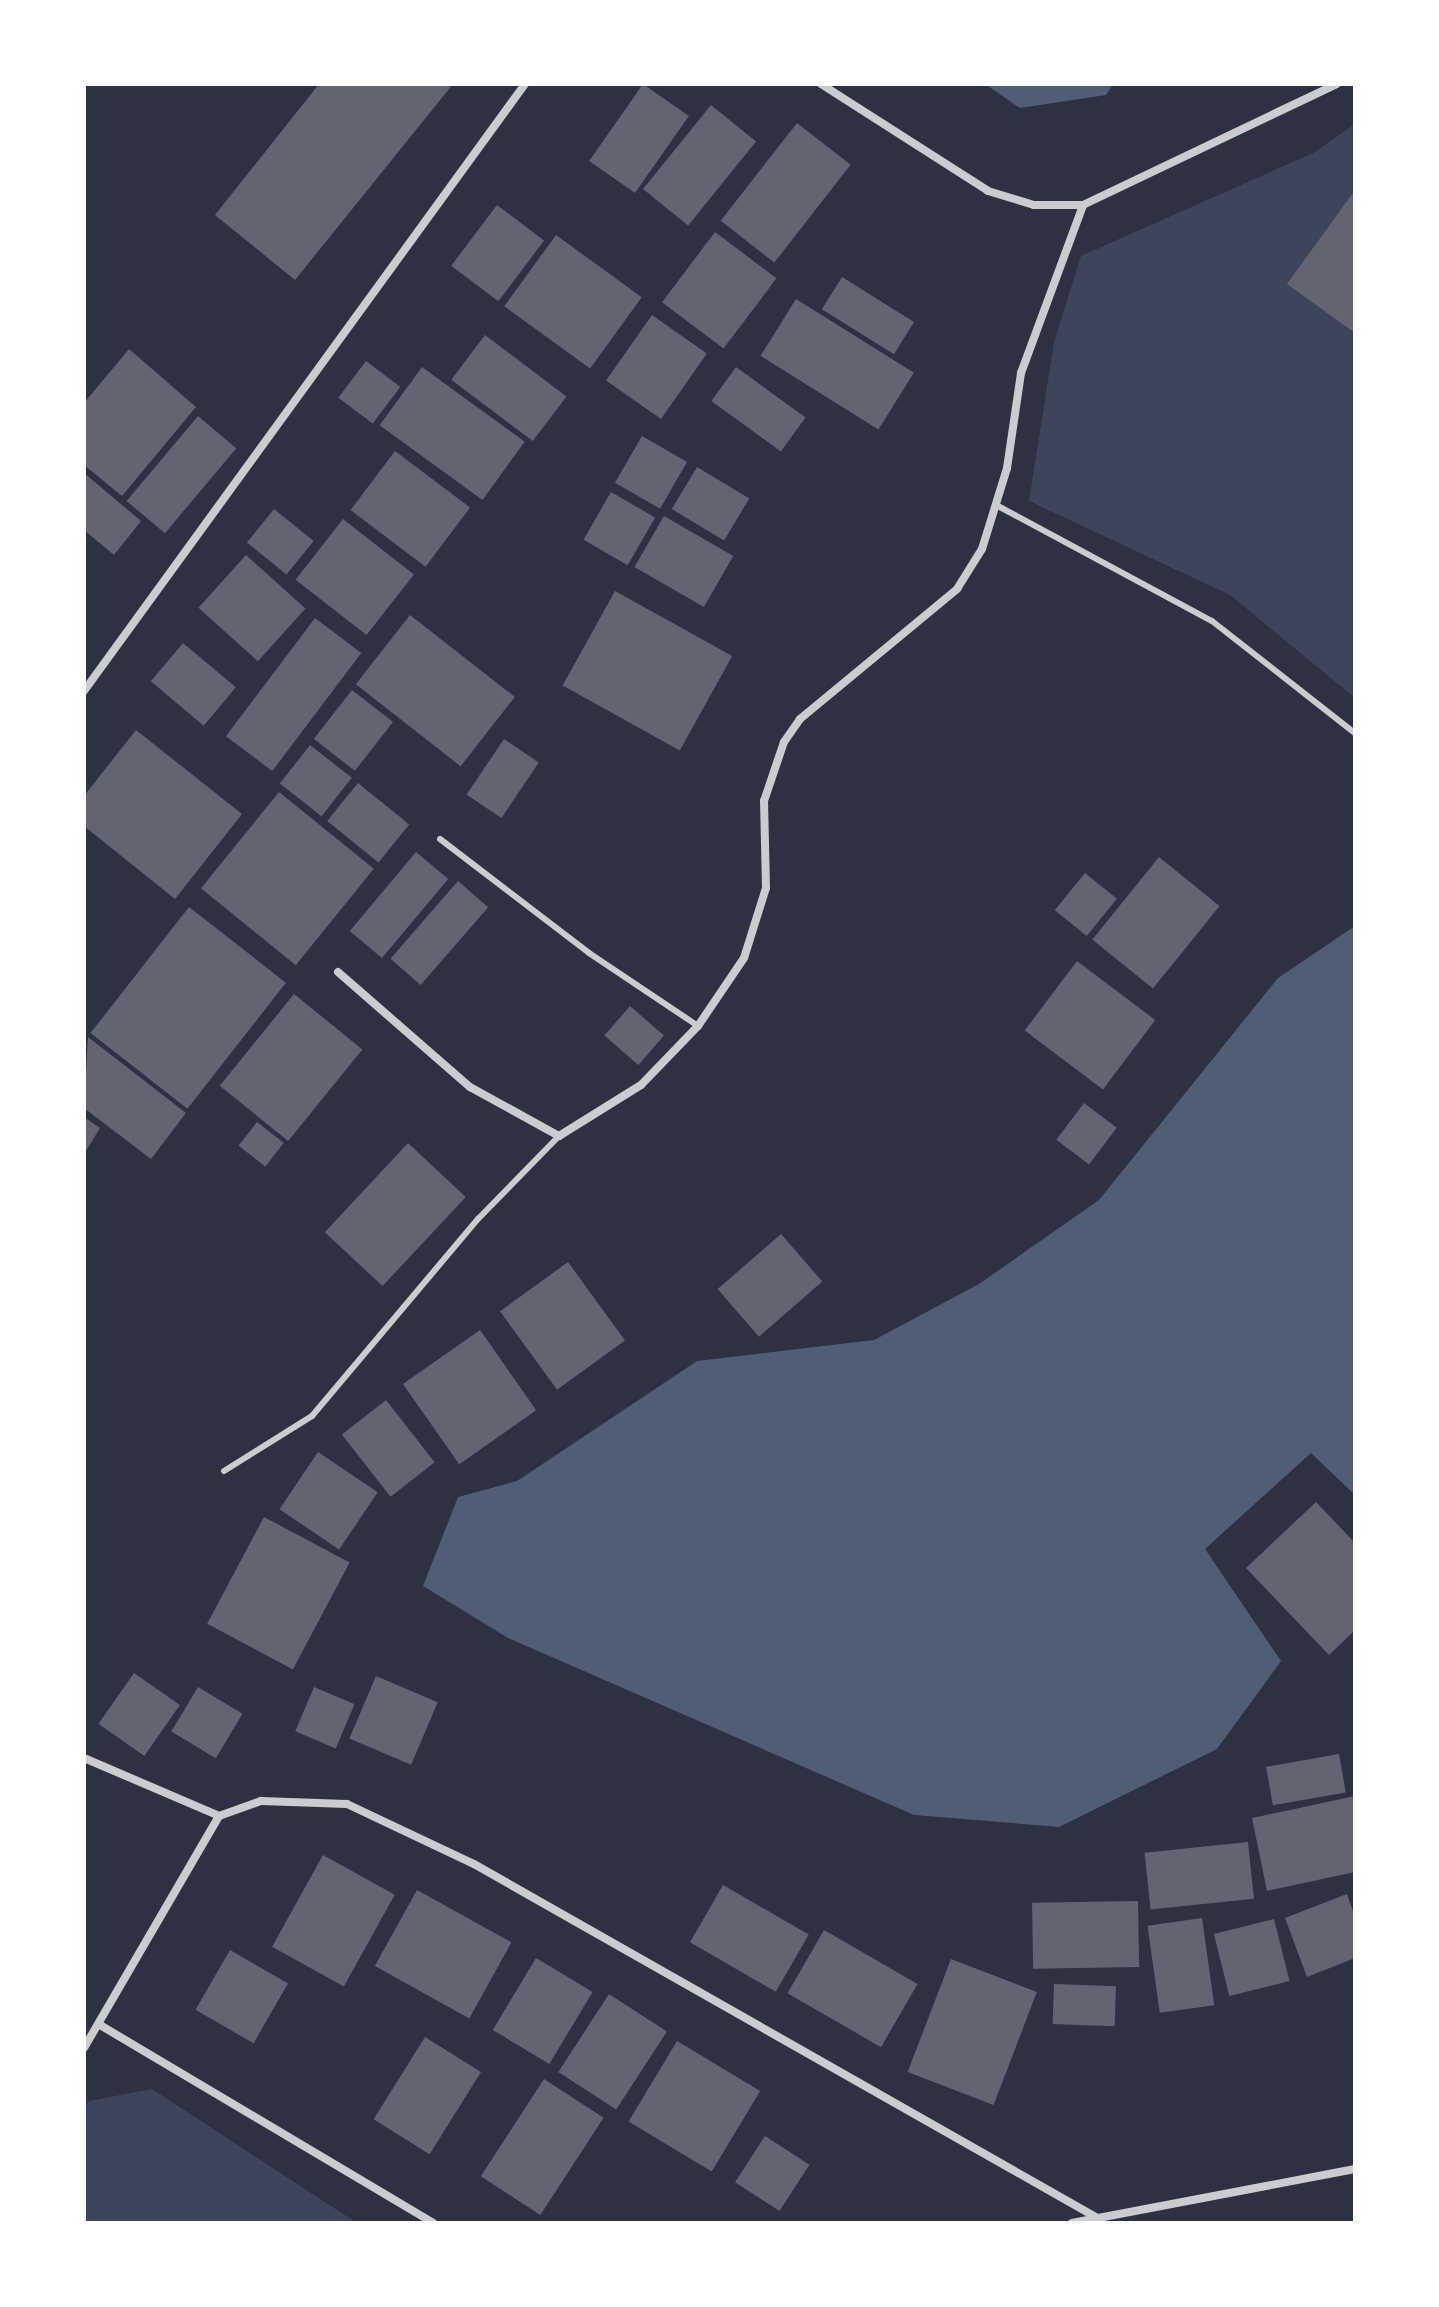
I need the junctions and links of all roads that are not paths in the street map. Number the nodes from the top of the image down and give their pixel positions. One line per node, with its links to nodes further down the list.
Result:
1 (525, 84): 6 (street)
2 (821, 84): 4 (street)
3 (1337, 84): 4 (street)
4 (1083, 205): 5 (street)
5 (998, 506): 7 (lane); 10 (street)
6 (84, 691)
7 (1355, 733)
8 (440, 839): 10 (lane)
9 (338, 972): 11 (street)
10 (698, 1026): 11 (street)
11 (559, 1136): 12 (lane)
12 (224, 1471)
13 (84, 1758): 14 (street)
14 (219, 1816): 15 (street); 18 (street)
15 (100, 2025): 16 (street); 19 (street)
16 (84, 2048)
17 (1355, 2169): 18 (street)
18 (1101, 2220): 20 (street)
19 (434, 2223)
20 (1072, 2223)

